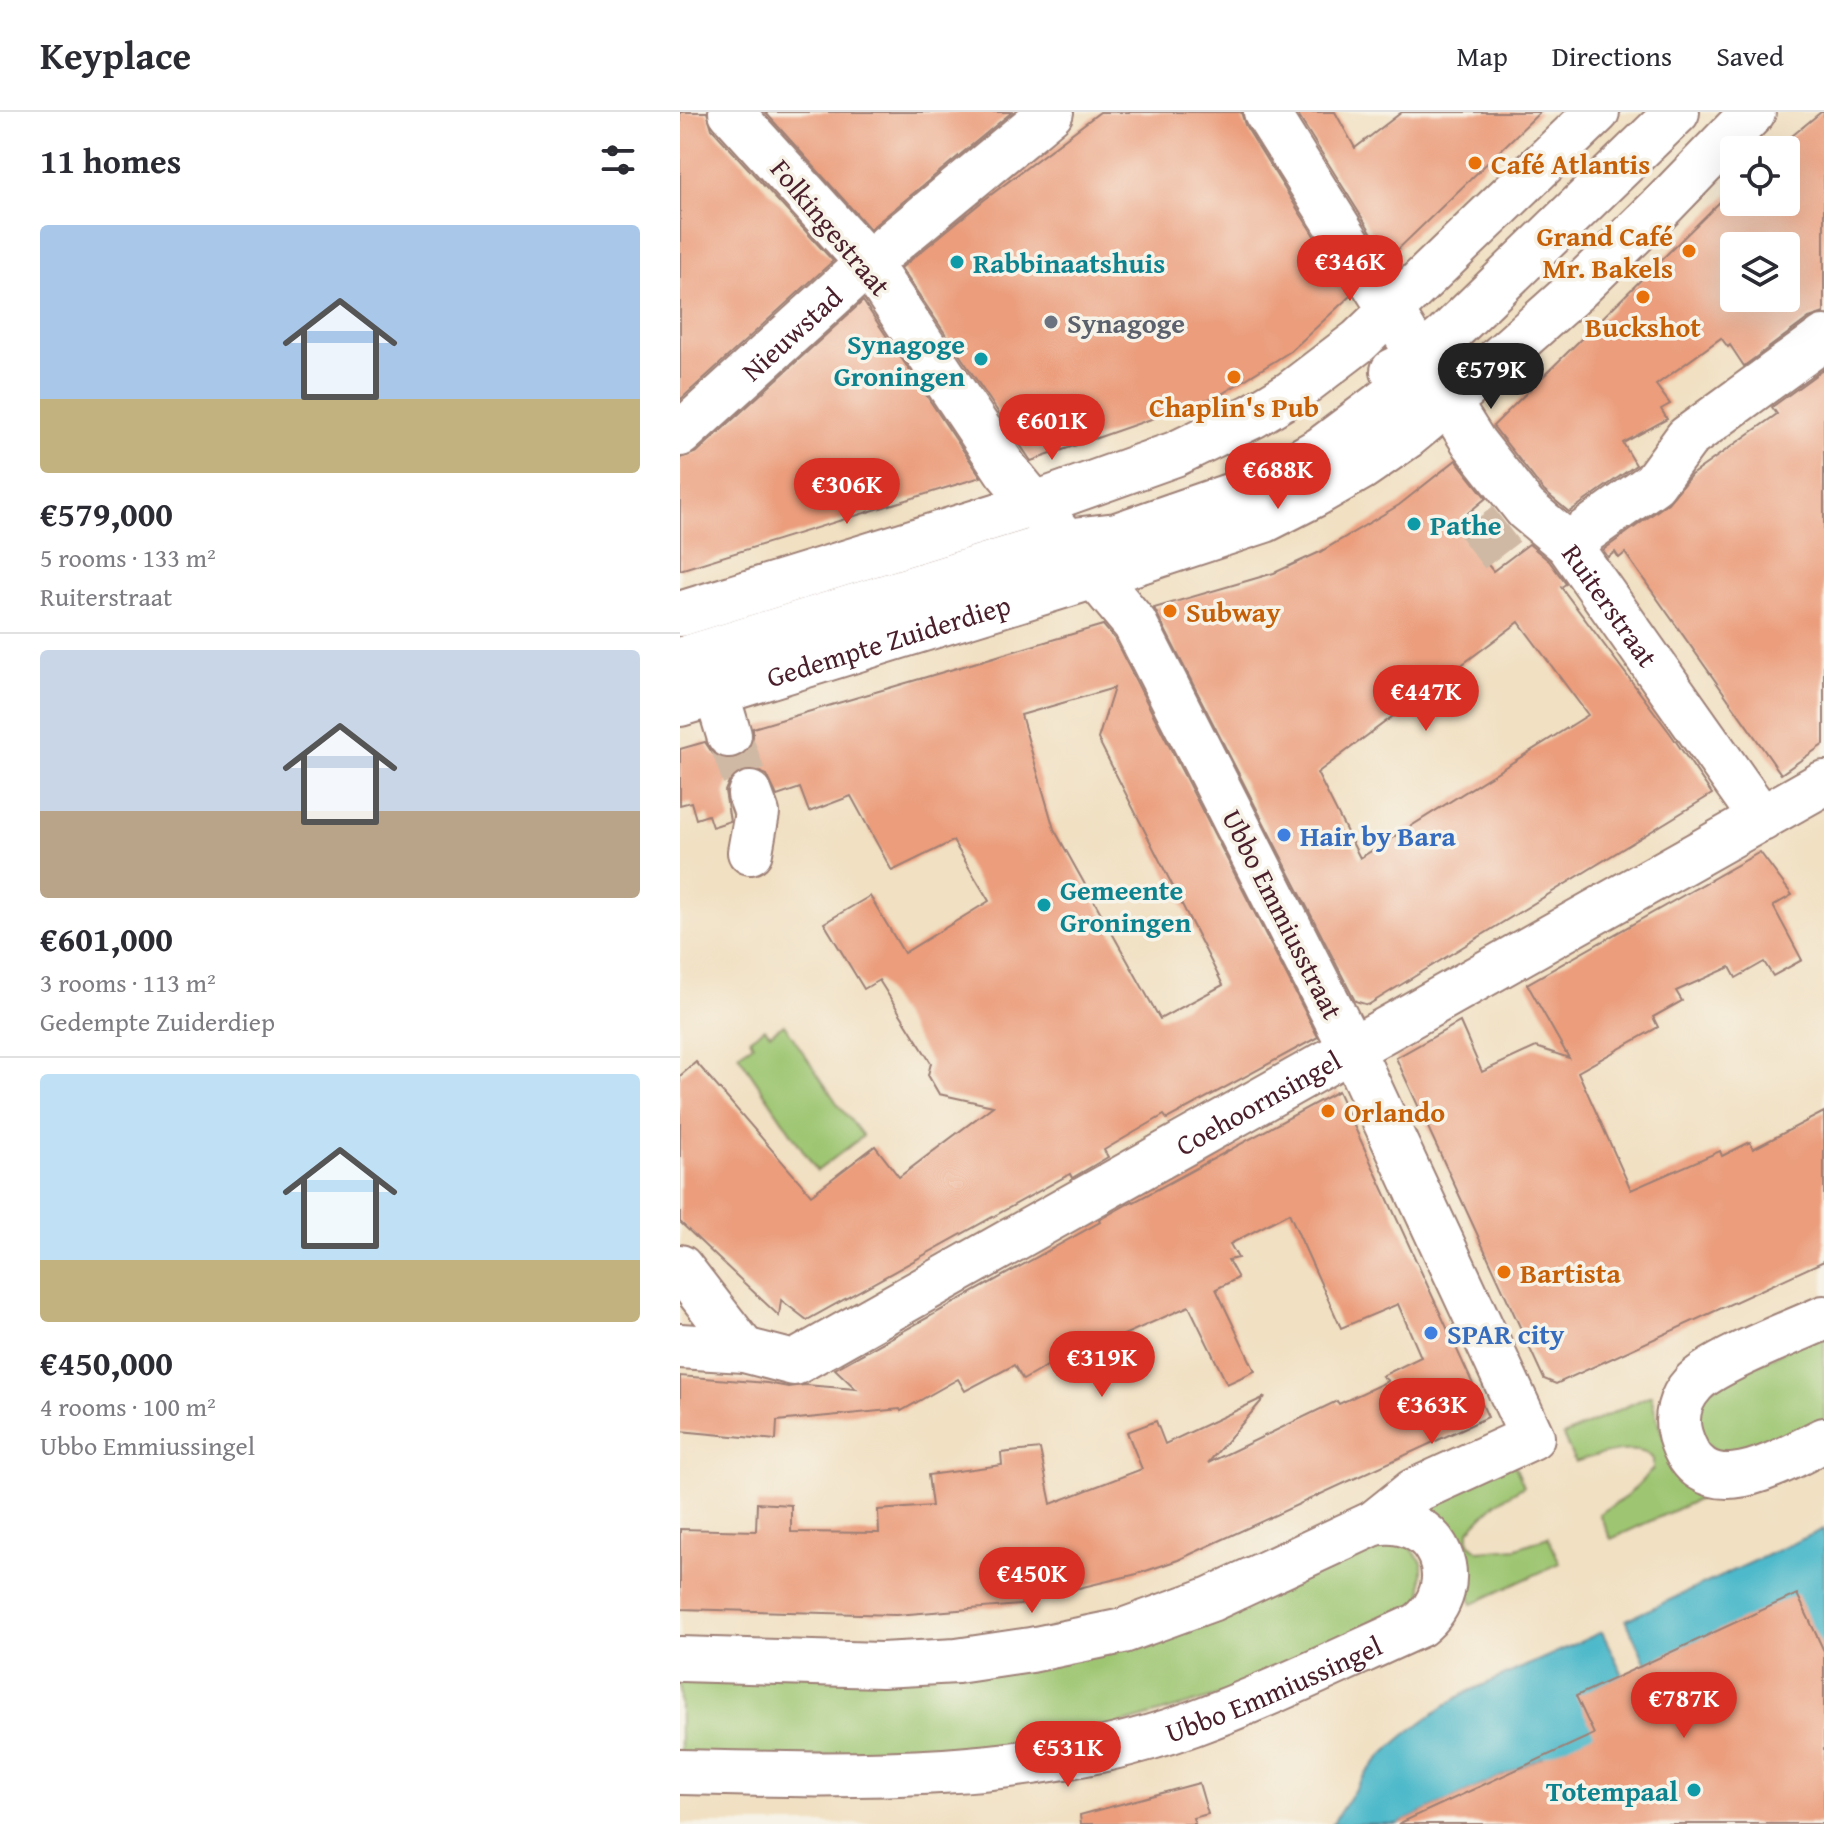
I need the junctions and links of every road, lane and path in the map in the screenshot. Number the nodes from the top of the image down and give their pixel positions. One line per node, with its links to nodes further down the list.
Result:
1 (731, 112): 7 (street, Folkingestraat)
2 (1051, 112): 7 (street, Nieuwstad)
3 (1266, 112): 8 (street)
4 (1597, 112): 8 (street)
5 (1677, 112): 10 (street, Gedempte Zuiderdiep)
6 (1753, 112): 12 (street, Gedempte Zuiderdiep)
7 (868, 263): 13 (street, Nieuwstad); 15 (street, Folkingestraat)
8 (1390, 311): 10 (street); 15 (street)
9 (1824, 338): 14 (street)
10 (1420, 358): 12 (street); 16 (street, Gedempte Zuiderdiep)
11 (1797, 391): 14 (street)
12 (1448, 402): 17 (street, Ruiterstraat); 18 (street, Gedempte Zuiderdiep)
13 (680, 434)
14 (1654, 483): 17 (street)
15 (1035, 504): 16 (street); 19 (street)
16 (1065, 541): 18 (street); 20 (street, Gedempte Zuiderdiep)
17 (1568, 544): 25 (street, Ruiterstraat)
18 (1095, 576): 21 (street, Gedempte Zuiderdiep); 27 (street, Ubbo Emmiusstraat)
19 (680, 614)
20 (680, 660)
21 (698, 698): 22 (street)
22 (729, 735)
23 (1824, 783): 25 (street, Coehoornsingel)
24 (750, 794): 26 (street)
25 (1762, 819): 27 (street, Coehoornsingel)
26 (750, 852)
27 (1352, 1050): 31 (street, Coehoornsingel); 32 (street, Ubbo Emmiusstraat)
28 (680, 1267): 31 (street)
29 (1824, 1318): 33 (street)
30 (680, 1346): 31 (street, Coehoornsingel)
31 (744, 1350)
32 (1532, 1437): 34 (street, Ubbo Emmiussingel)
33 (1824, 1440)
34 (1374, 1523): 35 (street, Ubbo Emmiussingel); 36 (street, Ubbo Emmiussingel)
35 (680, 1659)
36 (680, 1772)

